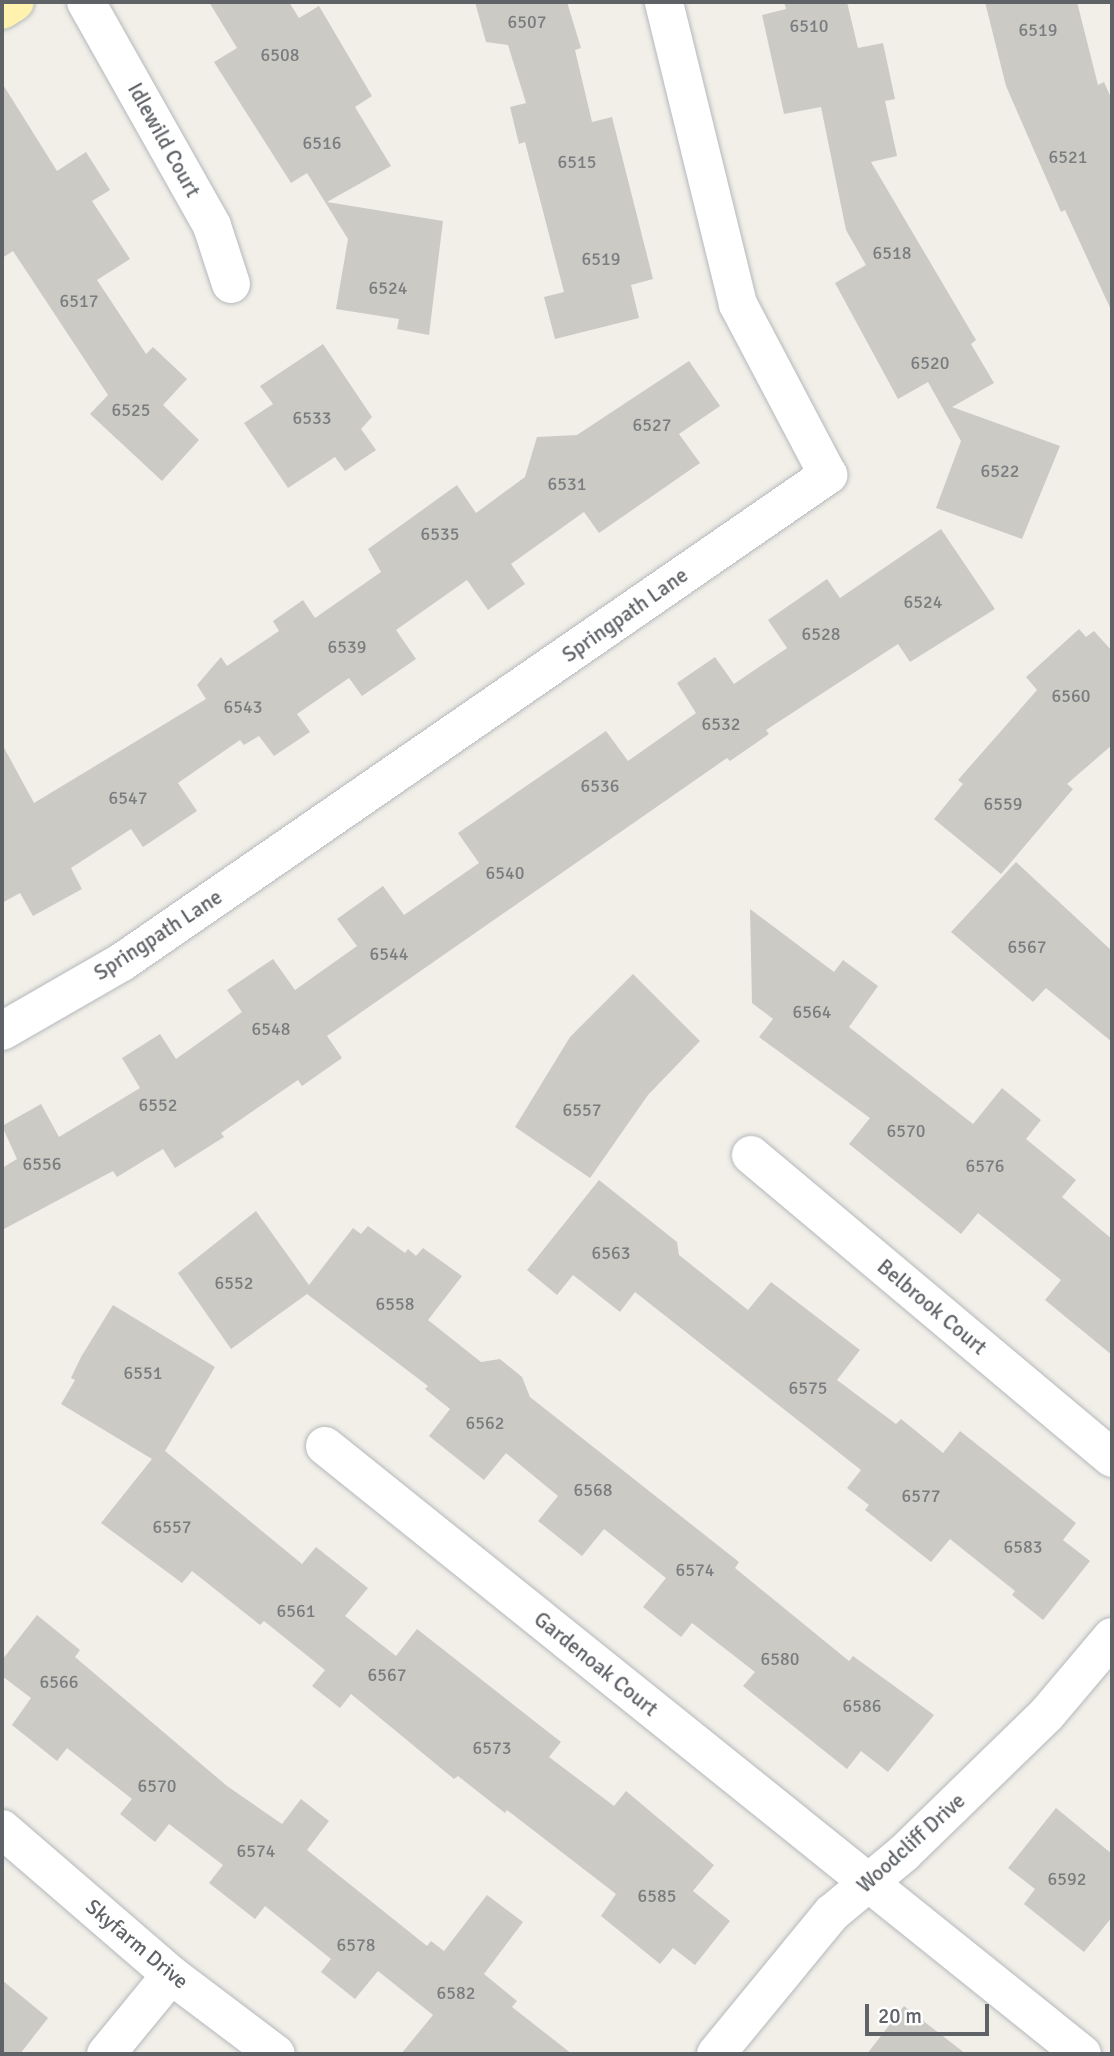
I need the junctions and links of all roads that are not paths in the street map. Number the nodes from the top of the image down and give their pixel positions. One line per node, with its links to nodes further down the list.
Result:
1 (15, 2): 4 (main road)
2 (86, 2): 5 (street, Idlewild Court)
3 (664, 2): 6 (street, Springpath Lane)
4 (2, 10)
5 (231, 284)
6 (2, 1031)
7 (751, 1155): 9 (street, Belbrook Court)
8 (325, 1446): 12 (street, Gardenoak Court)
9 (1112, 1458)
10 (1112, 1637): 12 (street, Woodcliff Drive)
11 (2, 1829): 13 (street, Skyfarm Drive)
12 (868, 1883): 16 (street, Woodcliff Drive); 17 (street, Gardenoak Court)
13 (171, 1975): 14 (street); 15 (street, Skyfarm Drive)
14 (106, 2054)
15 (276, 2054)
16 (716, 2054)
17 (1082, 2054)

